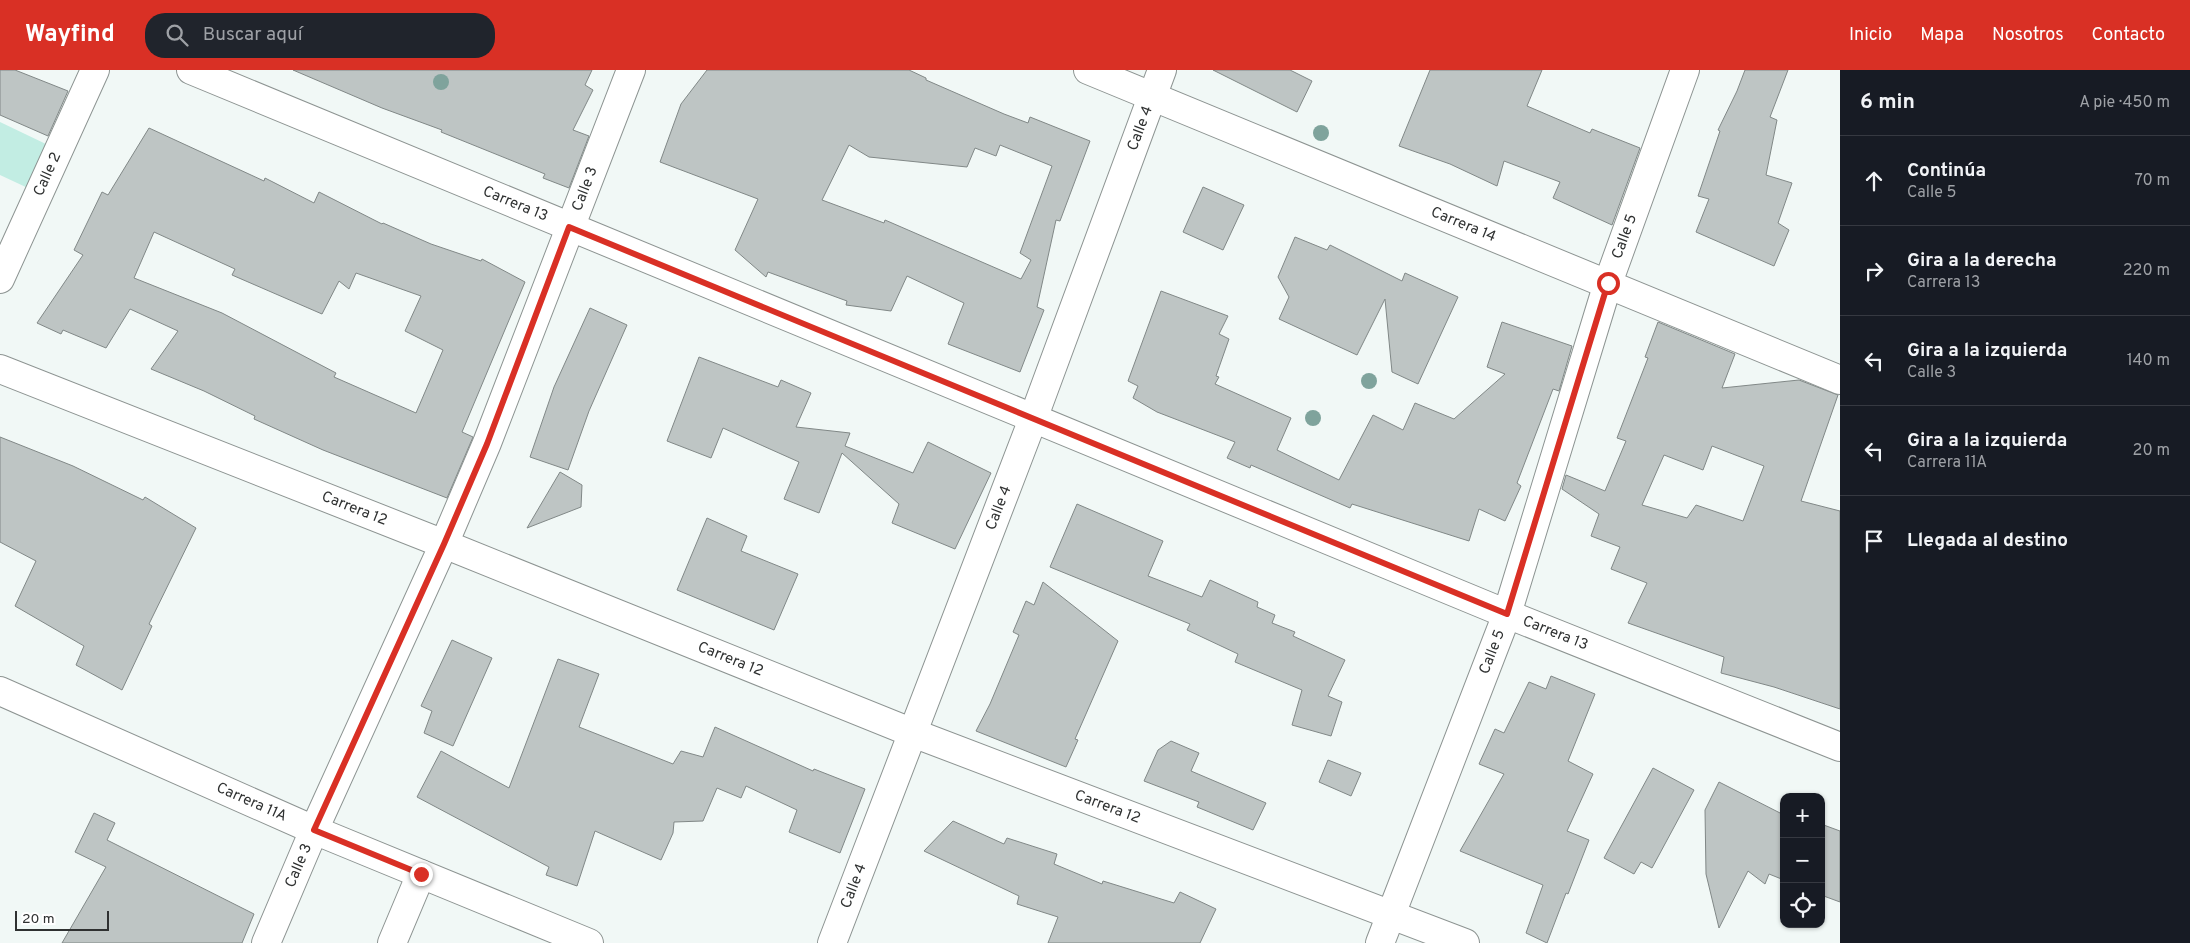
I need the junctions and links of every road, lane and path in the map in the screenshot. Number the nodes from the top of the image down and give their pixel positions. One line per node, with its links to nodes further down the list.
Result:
1 (95, 70): 9 (street, Calle 2)
2 (191, 70): 8 (street, Carrera 13)
3 (631, 70): 8 (street, Calle 3)
4 (1088, 70): 7 (street, Carrera 14)
5 (1162, 70): 7 (street, Calle 4)
6 (1685, 70): 10 (street, Calle 5)
7 (1153, 96): 10 (street, Carrera 14); 13 (street, Calle 4)
8 (569, 227): 13 (street, Carrera 13); 14 (street, Calle 3)
9 (0, 279)
10 (1608, 283): 12 (street, Carrera 14); 15 (street, Calle 5)
11 (0, 369): 14 (street, Carrera 12)
12 (1840, 380)
13 (1033, 419): 15 (street, Carrera 13); 17 (street, Calle 4)
14 (444, 544): 17 (street, Carrera 12); 19 (street, Calle 3)
15 (1507, 614): 18 (street, Carrera 13); 21 (street, Calle 5)
16 (0, 691): 19 (street, Carrera 11A)
17 (913, 733): 21 (street, Carrera 12); 25 (street, Calle 4)
18 (1840, 747)
19 (314, 830): 20 (street, Carrera 11A); 22 (street, Calle 3)
20 (421, 874): 23 (street); 24 (street, Carrera 11A)
21 (1390, 916): 26 (street, Calle 5); 27 (street, Carrera 12)
22 (266, 943)
23 (392, 943)
24 (589, 943)
25 (832, 943)
26 (1380, 943)
27 (1465, 943)

